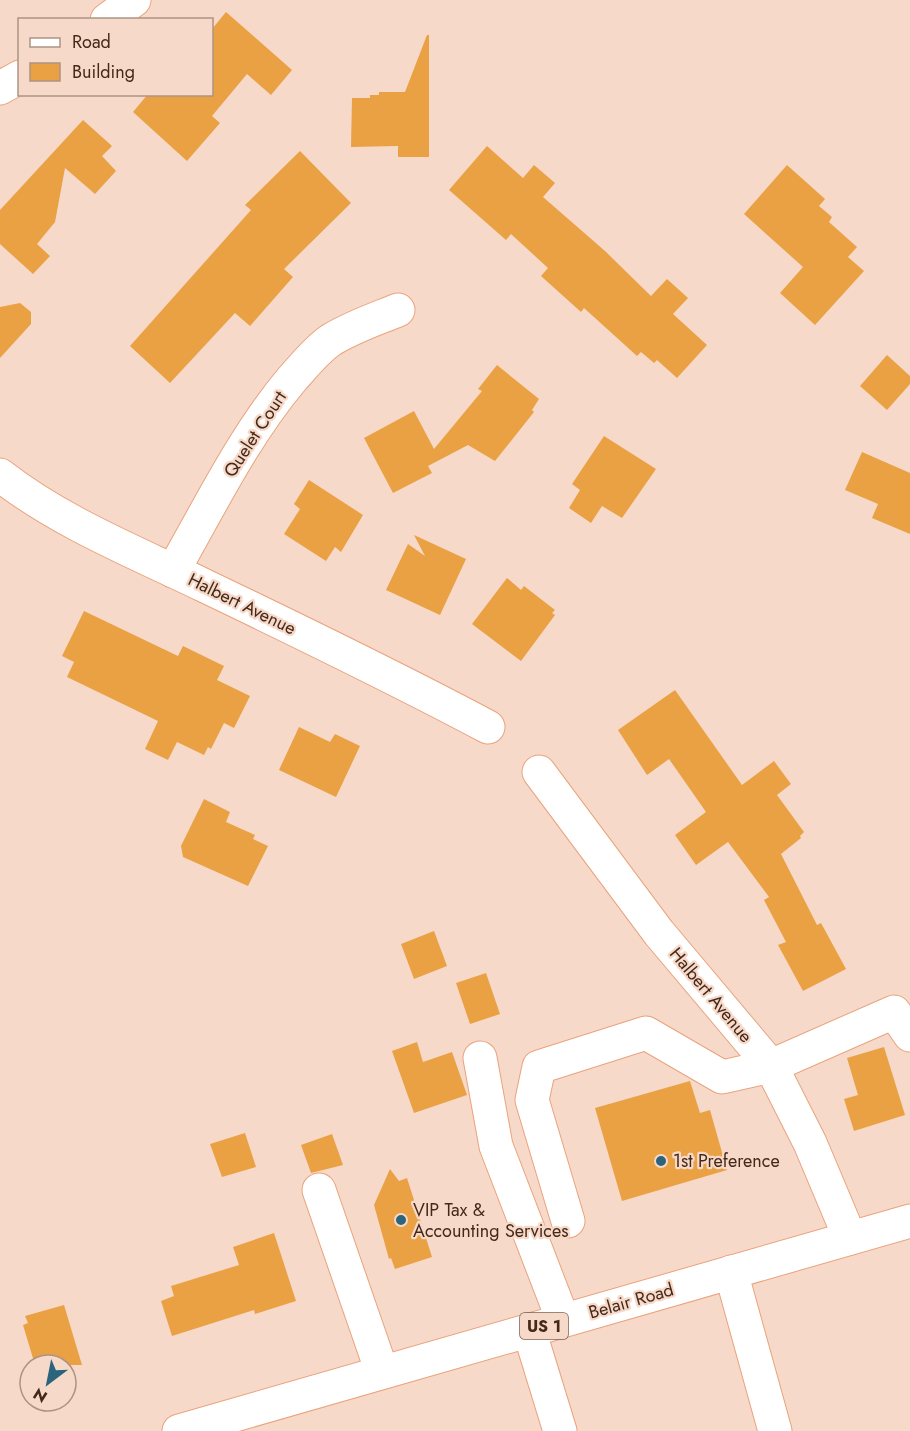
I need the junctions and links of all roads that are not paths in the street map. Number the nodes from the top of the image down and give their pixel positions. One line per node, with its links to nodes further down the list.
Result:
1 (134, 0): 2 (main road)
2 (110, 18)
3 (18, 78): 4 (main road)
4 (0, 88)
5 (398, 310): 7 (main road, Quelet Court)
6 (0, 475): 7 (main road, Halbert Avenue)
7 (173, 571): 8 (main road, Halbert Avenue)
8 (488, 727)
9 (538, 772): 12 (main road, Halbert Avenue)
10 (910, 1035): 12 (main road)
11 (480, 1058): 18 (main road)
12 (771, 1066): 14 (main road); 16 (main road, Halbert Avenue)
13 (319, 1190): 20 (main road)
14 (568, 1221)
15 (910, 1221): 16 (main road, Belair Road / US 1)
16 (850, 1238): 17 (main road, Belair Road / US 1)
17 (731, 1272): 18 (main road, Belair Road / US 1); 23 (main road)
18 (563, 1320): 19 (main road, Belair Road / US 1)
19 (529, 1330): 20 (main road, Belair Road / US 1); 22 (main road)
20 (382, 1372): 21 (main road, Belair Road / US 1)
21 (179, 1431)
22 (560, 1431)
23 (775, 1431)

